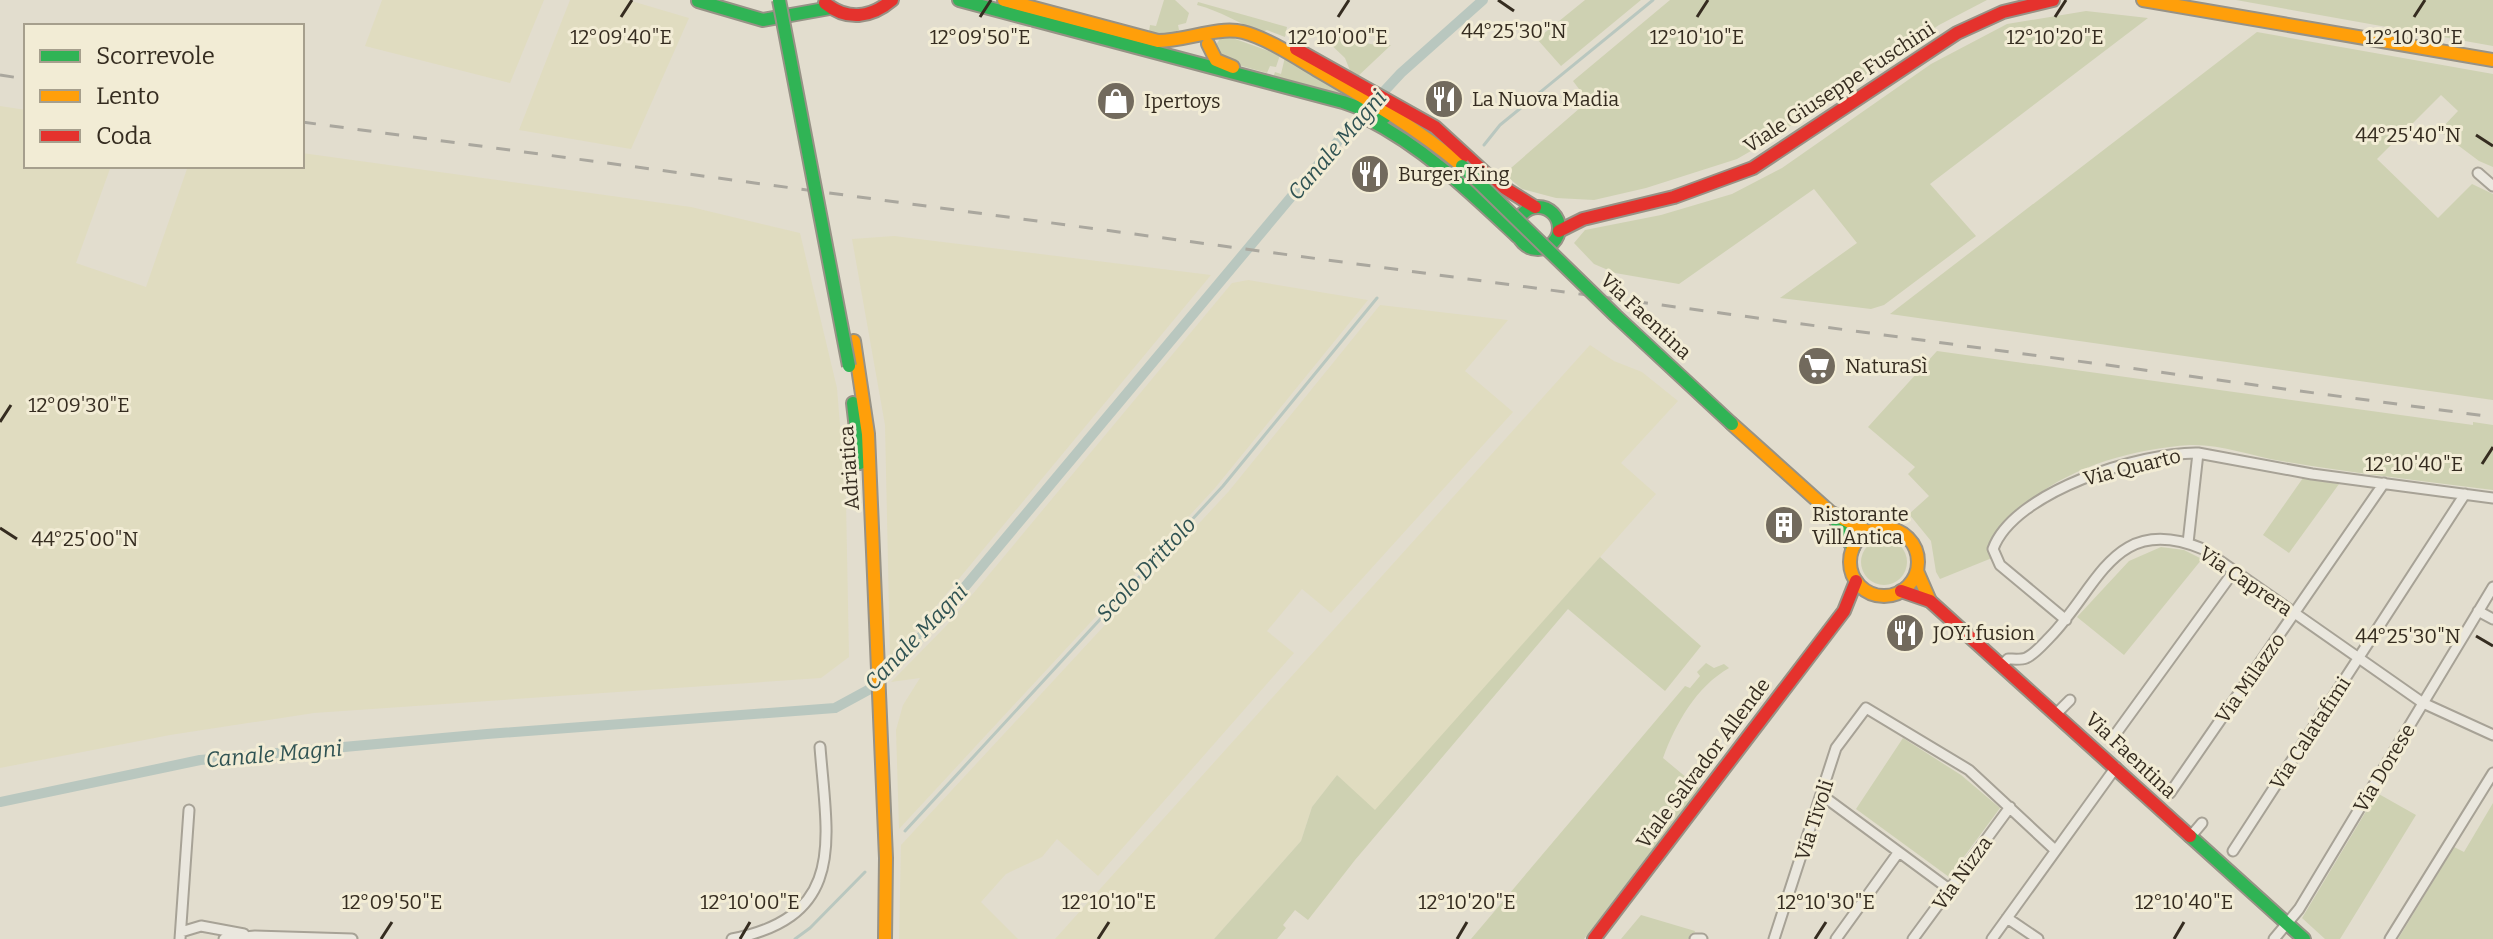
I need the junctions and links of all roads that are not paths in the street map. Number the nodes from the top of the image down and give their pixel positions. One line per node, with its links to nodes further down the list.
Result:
1 (698, 0): 9 (main road)
2 (779, 0): 51 (main road, Adriatica, bridge)
3 (789, 0): 51 (main road, Adriatica)
4 (892, 0): 9 (main road)
5 (959, 0): 13 (main road, Via Faentina)
6 (1004, 0): 10 (main road)
7 (2053, 0): 20 (main road, Viale Giuseppe Fuschini)
8 (2143, 0): 12 (main road)
9 (826, 4)
10 (1221, 30): 11 (main road); 15 (main road, Via Faentina)
11 (1208, 44): 13 (main road); 14 (main road)
12 (2493, 60)
13 (1212, 69): 14 (main road, Via Faentina)
14 (1250, 79): 15 (main road, Via Faentina)
15 (1387, 114): 18 (main road); 22 (main road); 27 (main road, Via Faentina, bridge)
16 (2478, 173): 17 (street)
17 (2493, 186)
18 (1535, 207): 19 (main road); 22 (main road)
19 (1551, 211): 20 (main road, Viale Giuseppe Fuschini); 21 (main road)
20 (1599, 213): 21 (main road, Viale Giuseppe Fuschini)
21 (1559, 231): 22 (main road)
22 (1518, 237)
23 (2198, 453): 24 (street, Via Quarto); 29 (street); 42 (street, Via Quarto)
24 (2384, 483): 25 (street, Via Quarto); 40 (street, Via Milazzo)
25 (2465, 494): 26 (street, Via Quarto); 43 (street, Via Calatafimi)
26 (2493, 498)
27 (1830, 512): 28 (main road, Via Faentina); 30 (main road, Via Faentina)
28 (1869, 532): 30 (main road); 31 (main road)
29 (2188, 543): 32 (street, Via Caprera); 42 (street, Via Caprera)
30 (1853, 548): 33 (main road)
31 (1917, 571): 35 (main road); 37 (main road, Via Faentina)
32 (2234, 571): 40 (street, Via Caprera); 49 (street)
33 (1856, 581): 36 (main road); 38 (main road, Viale Salvador Allende)
34 (2493, 587): 39 (street, Via Dorese)
35 (1901, 591): 36 (main road); 37 (main road, Via Faentina)
36 (1875, 595): 38 (main road, Viale Salvador Allende)
37 (1930, 601): 44 (main road, Via Faentina)
38 (1844, 611): 73 (main road, Viale Salvador Allende)
39 (2478, 611): 41 (street); 46 (street, Via Dorese)
40 (2295, 613): 43 (street, Via Caprera); 54 (street, Via Milazzo)
41 (2493, 619)
42 (2066, 620): 44 (street, Via Caprera)
43 (2358, 658): 46 (street, Via Caprera); 61 (street, Via Calatafimi)
44 (2002, 665): 47 (main road, Via Faentina)
45 (2070, 700): 47 (street)
46 (2423, 703): 48 (street, Via Caprera); 65 (street, Via Dorese)
47 (2057, 713): 52 (main road, Via Faentina)
48 (2493, 735)
49 (2112, 739)
50 (820, 747): 70 (street)
51 (876, 749): 71 (main road, Adriatica); 72 (main road, Adriatica)
52 (2116, 767): 59 (main road, Via Faentina); 60 (street)
53 (2493, 773): 83 (street)
54 (2170, 793)
55 (1823, 796): 56 (street, Via Tivoli); 62 (street); 76 (street, Via Tivoli)
56 (2010, 807): 60 (street); 63 (street, Via Nizza)
57 (189, 810): 66 (street)
58 (2202, 823): 59 (street)
59 (2191, 836): 65 (main road, Via Faentina)
60 (2055, 850): 64 (street)
61 (2233, 851)
62 (1898, 853): 63 (street); 77 (street)
63 (1949, 889): 78 (street, Via Nizza)
64 (2007, 918): 79 (street); 80 (street)
65 (2286, 923): 81 (street, Via Dorese); 82 (main road, Via Faentina)
66 (183, 936): 67 (street)
67 (255, 936): 68 (street); 69 (street)
68 (224, 939)
69 (352, 939)
70 (732, 939)
71 (874, 939)
72 (885, 939)
73 (1594, 939)
74 (1695, 939): 75 (street)
75 (1702, 939)
76 (1774, 939)
77 (1836, 939)
78 (1913, 939)
79 (1992, 939)
80 (2038, 939)
81 (2274, 939)
82 (2304, 939)
83 (2390, 939)

